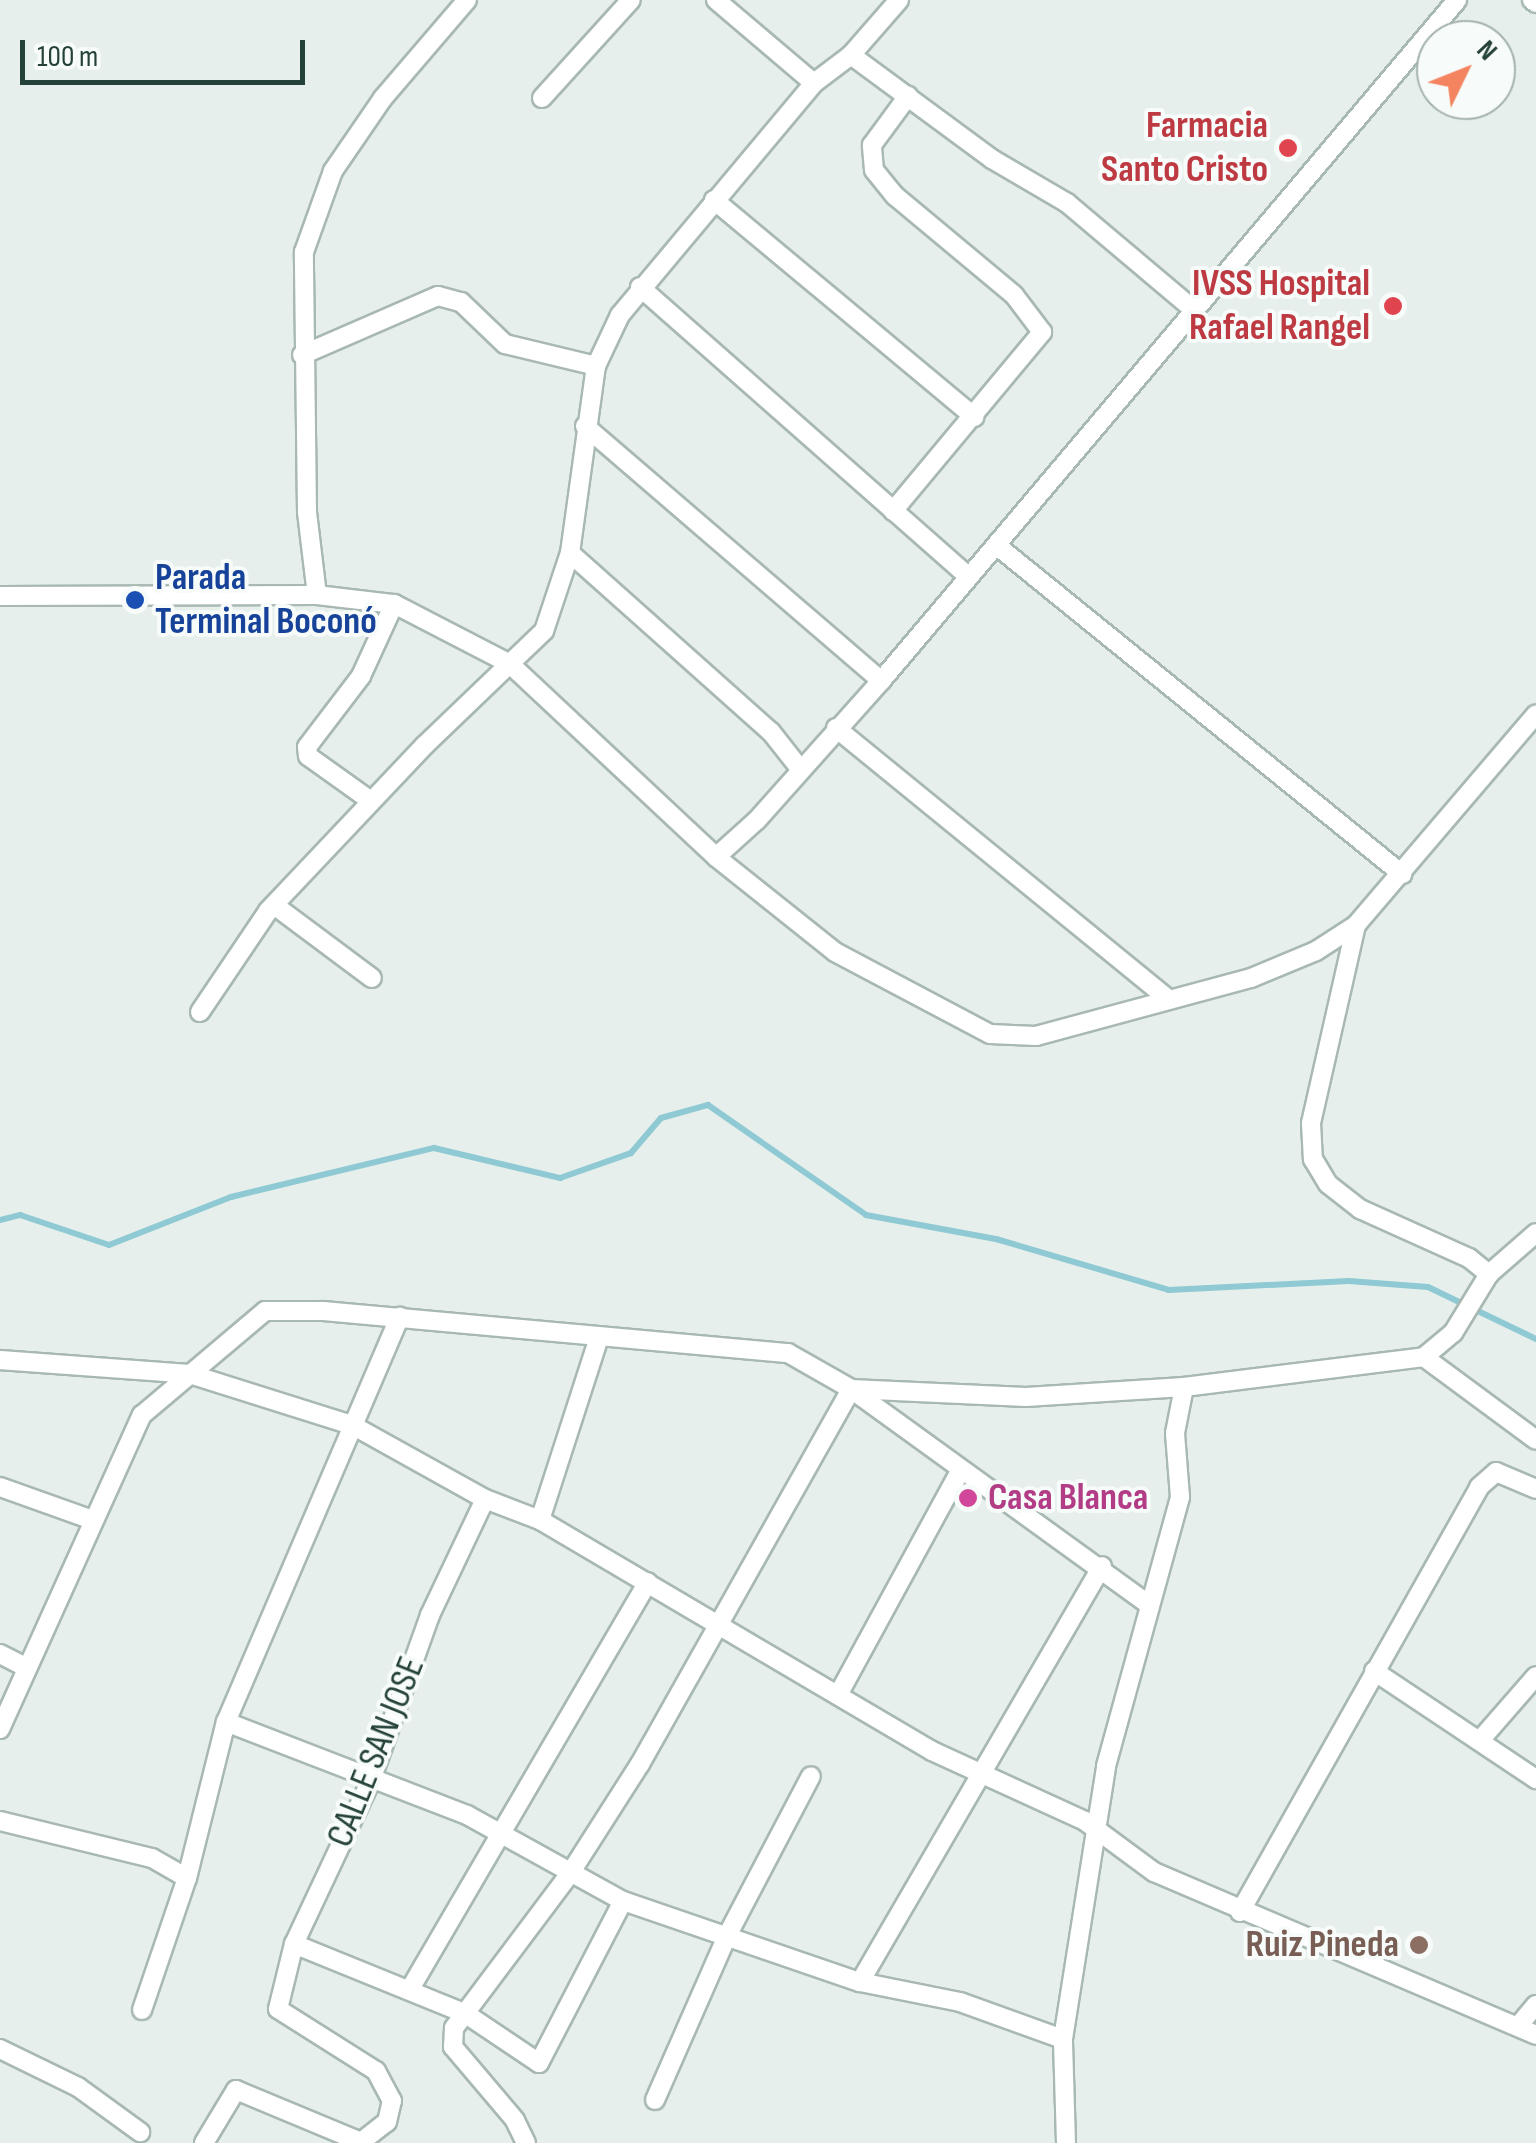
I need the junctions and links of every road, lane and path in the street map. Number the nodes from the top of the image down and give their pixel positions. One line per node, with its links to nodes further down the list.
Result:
1 (468, 0): 13 (street)
2 (631, 0): 9 (street)
3 (716, 0): 7 (street)
4 (899, 0): 6 (street)
5 (1457, 0): 12 (street)
6 (851, 56): 7 (street); 8 (street)
7 (814, 83): 10 (street)
8 (908, 96): 12 (street); 15 (street)
9 (542, 98)
10 (714, 200): 11 (street); 15 (street)
11 (640, 286): 14 (street); 17 (street)
12 (1193, 310): 18 (street)
13 (302, 354): 14 (street); 21 (street)
14 (596, 366): 16 (street)
15 (974, 417): 17 (street)
16 (585, 426): 19 (street); 25 (street)
17 (893, 511): 20 (street)
18 (996, 545): 20 (street); 31 (street)
19 (570, 553): 24 (street); 28 (street)
20 (968, 576): 25 (street)
21 (317, 595): 22 (street); 23 (street)
22 (0, 596)
23 (394, 604): 24 (street); 29 (street)
24 (510, 664): 29 (street); 30 (street)
25 (881, 682): 27 (street)
26 (1536, 714): 31 (street)
27 (836, 728): 28 (street); 35 (street)
28 (802, 770): 30 (street)
29 (371, 800): 32 (street)
30 (716, 856): 35 (street)
31 (1402, 874): 33 (street)
32 (274, 905): 34 (street); 36 (street)
33 (1356, 925): 35 (street); 38 (street)
34 (372, 978)
35 (1168, 999)
36 (200, 1012)
37 (1536, 1233): 38 (street)
38 (1485, 1283): 41 (street)
39 (400, 1318): 40 (street); 43 (street); 46 (street)
40 (599, 1337): 45 (street); 53 (street)
41 (1424, 1357): 44 (street); 47 (street)
42 (0, 1360): 43 (street)
43 (190, 1374): 46 (street); 52 (street)
44 (1184, 1387): 45 (street); 56 (street)
45 (851, 1389): 48 (street); 57 (street)
46 (352, 1426): 51 (street); 63 (street)
47 (1536, 1440)
48 (960, 1471): 54 (street); 62 (street)
49 (0, 1487): 52 (street)
50 (1536, 1490): 60 (street)
51 (485, 1499): 53 (street); 69 (street, CALLE SAN JOSE)
52 (90, 1520): 59 (street)
53 (540, 1520): 55 (street)
54 (1102, 1566): 56 (street); 67 (street)
55 (648, 1582): 57 (street); 71 (street)
56 (1148, 1604): 72 (street)
57 (720, 1629): 62 (street); 73 (street)
58 (0, 1654): 59 (street)
59 (27, 1668): 64 (street)
60 (1374, 1671): 65 (street); 76 (street)
61 (1536, 1676): 65 (street)
62 (838, 1696): 67 (street)
63 (226, 1722): 69 (street); 74 (street)
64 (0, 1729)
65 (1482, 1738): 68 (street)
66 (811, 1776): 77 (street)
67 (982, 1776): 72 (street); 79 (street)
68 (1536, 1779)
69 (370, 1780): 71 (street); 78 (street, CALLE SAN JOSE)
70 (0, 1821): 74 (street)
71 (500, 1836): 73 (street); 80 (street)
72 (1098, 1837): 76 (street); 86 (street)
73 (569, 1875): 75 (street); 83 (street)
74 (187, 1878): 82 (street)
75 (623, 1901): 77 (street); 83 (street)
76 (1240, 1912): 84 (street)
77 (728, 1934): 79 (street); 88 (street)
78 (294, 1944): 80 (street); 90 (street, CALLE SAN JOSE)
79 (860, 1982): 86 (street)
80 (410, 1988): 83 (street)
81 (1536, 2005): 84 (street)
82 (142, 2010)
83 (466, 2014): 92 (street)
84 (1519, 2025): 85 (street)
85 (1536, 2036)
86 (1063, 2039): 93 (street)
87 (0, 2049): 89 (street)
88 (655, 2100)
89 (140, 2132)
90 (373, 2141): 91 (street)
91 (204, 2143)
92 (526, 2143)
93 (1066, 2143)

